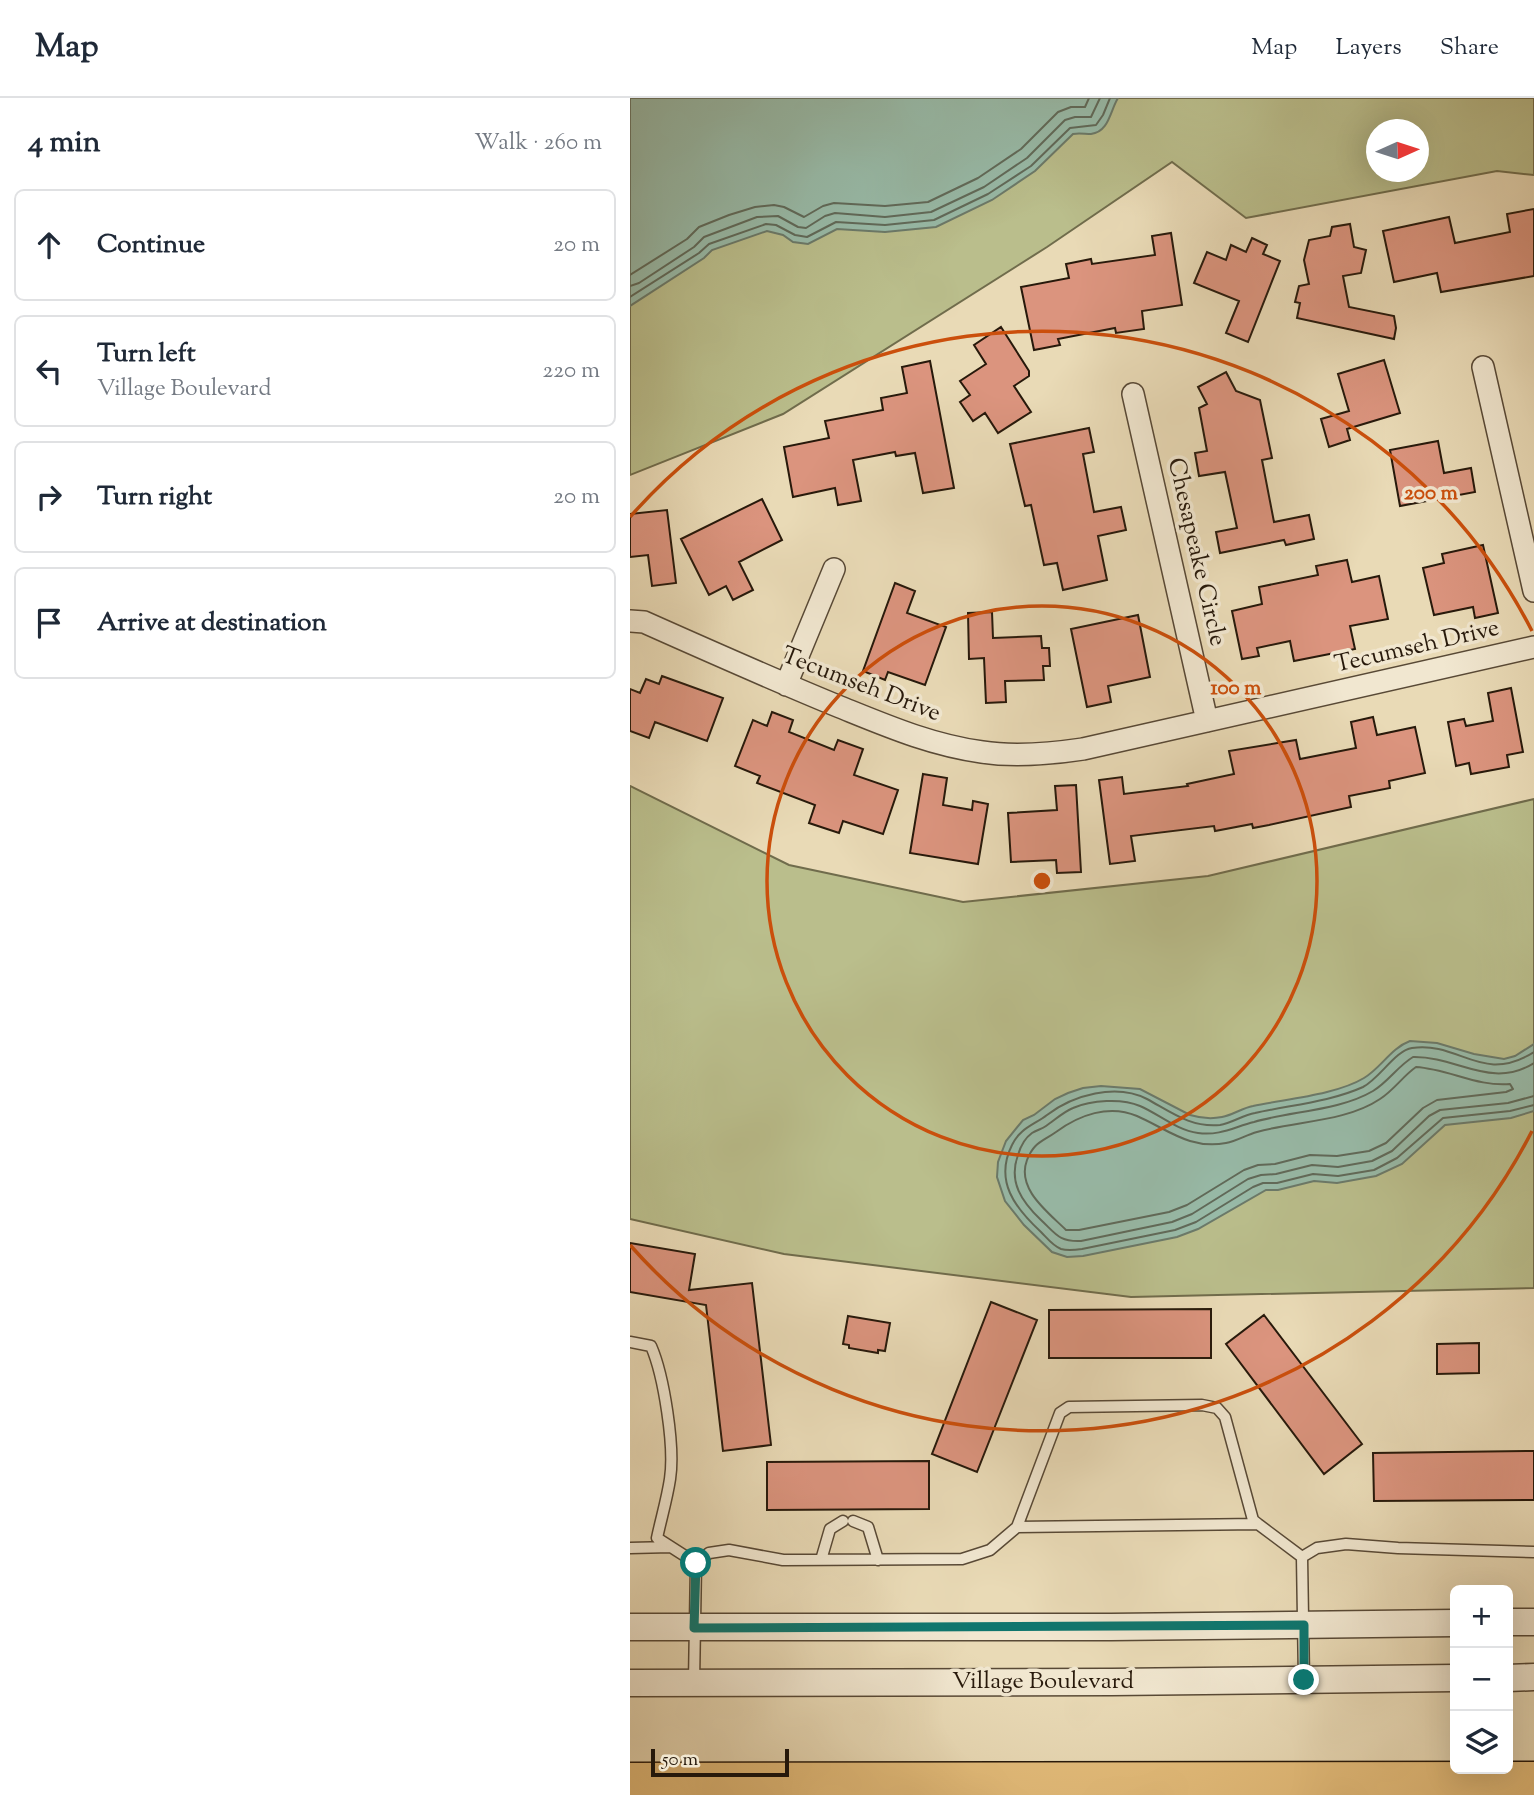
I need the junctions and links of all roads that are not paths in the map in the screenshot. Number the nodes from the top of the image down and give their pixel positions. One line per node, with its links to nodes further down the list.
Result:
1 (1483, 367): 4 (street)
2 (1133, 394): 8 (street, Chesapeake Circle)
3 (834, 569): 7 (street)
4 (1534, 591)
5 (630, 621): 7 (street, Tecumseh Drive)
6 (1534, 647): 8 (street, Tecumseh Drive)
7 (786, 685): 8 (street, Tecumseh Drive)
8 (1207, 721)
9 (630, 1342): 12 (lane)
10 (1258, 1524): 11 (lane); 11 (lane); 15 (lane)
11 (1017, 1527): 17 (lane)
12 (671, 1547): 13 (lane); 18 (lane)
13 (630, 1548)
14 (1534, 1552): 15 (lane)
15 (1302, 1557): 22 (lane)
16 (821, 1560): 17 (lane); 17 (lane); 18 (lane)
17 (878, 1560)
18 (696, 1563): 24 (lane)
19 (1513, 1622): 20 (street)
20 (1534, 1622)
21 (1450, 1623): 22 (street)
22 (1304, 1625): 24 (street); 28 (lane)
23 (630, 1627): 24 (street)
24 (694, 1628): 30 (lane)
25 (1534, 1677): 27 (street)
26 (1450, 1678): 28 (street, Village Boulevard)
27 (1513, 1678)
28 (1304, 1680): 30 (street, Village Boulevard)
29 (630, 1682): 30 (street, Village Boulevard)
30 (694, 1682)
31 (1534, 1781): 32 (highway)
32 (630, 1782)

